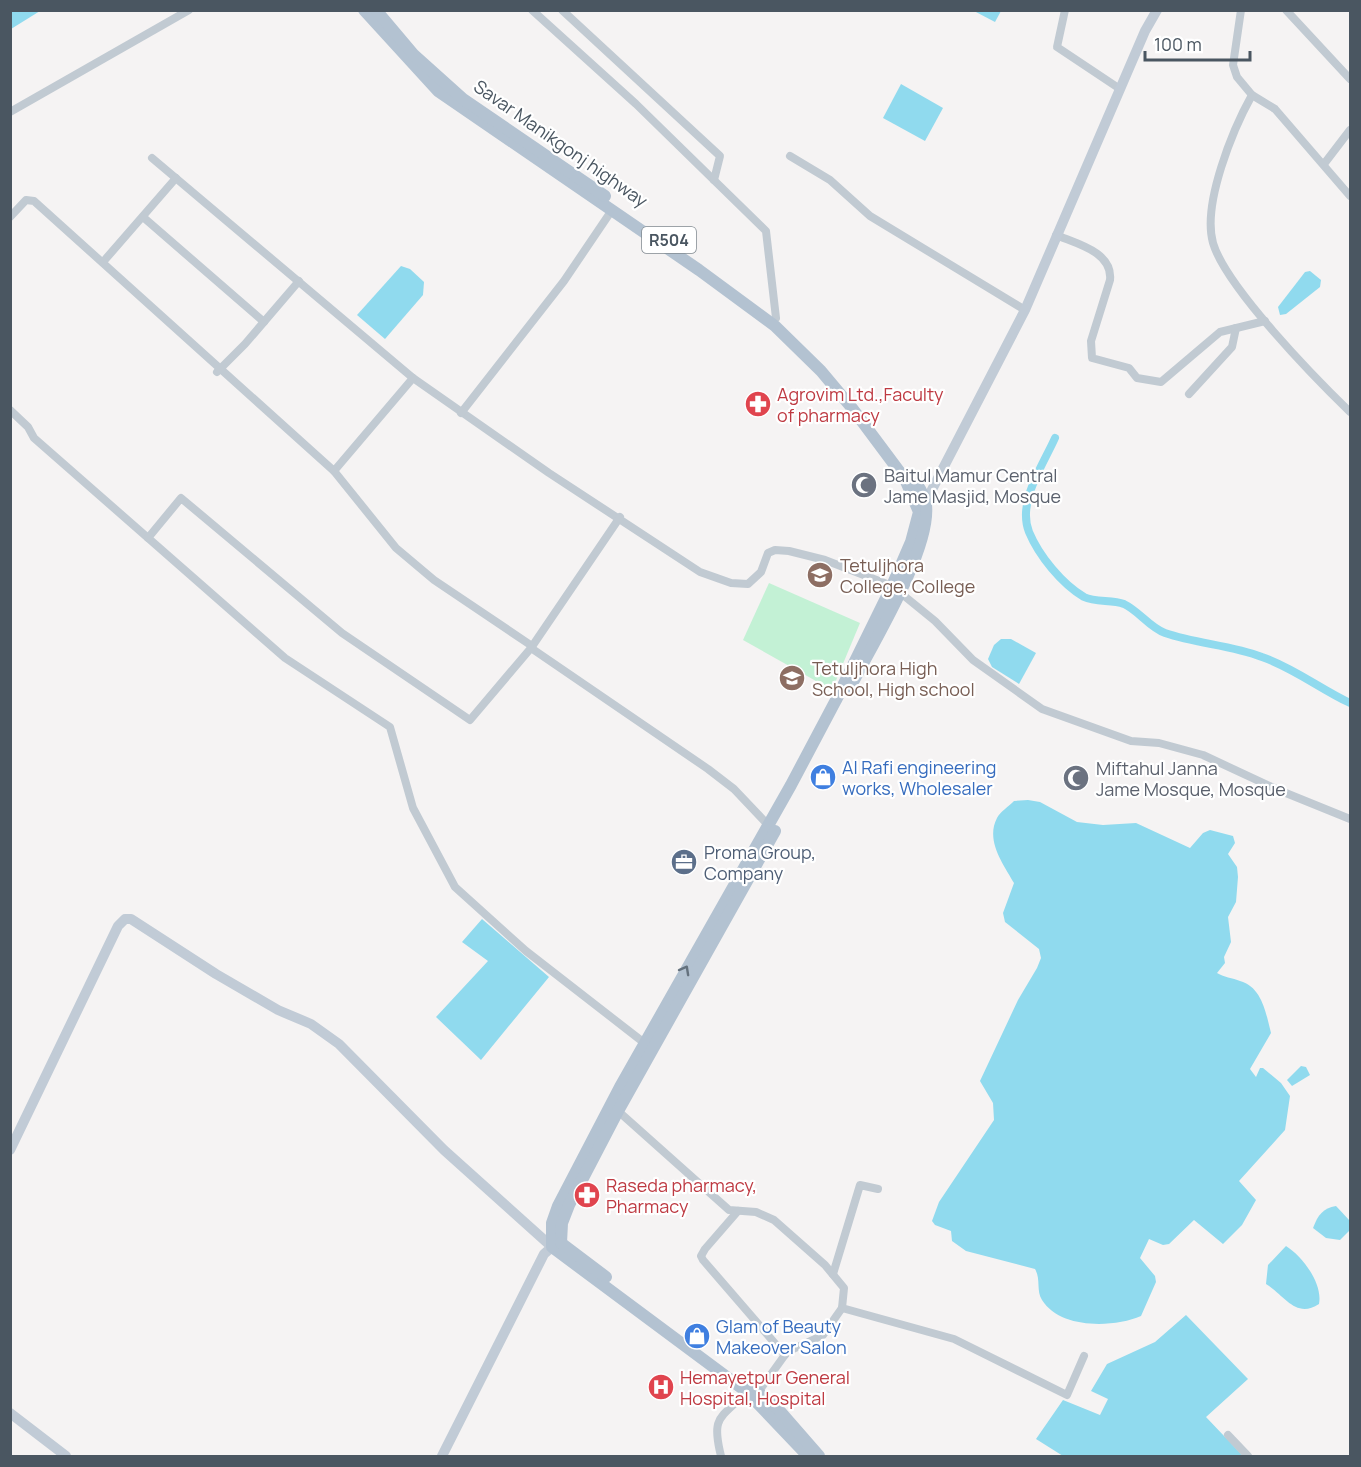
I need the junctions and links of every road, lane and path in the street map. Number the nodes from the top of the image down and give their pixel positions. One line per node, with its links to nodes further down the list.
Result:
1 (189, 10): 13 (street)
2 (364, 10): 21 (main road, R504)
3 (376, 10): 28 (main road, Savar Manikgonj highway / R504)
4 (532, 10): 19 (street)
5 (562, 10): 19 (street)
6 (1065, 10): 11 (street)
7 (1157, 10): 11 (street)
8 (1241, 10): 12 (street)
9 (1286, 10): 10 (street)
10 (1350, 79)
11 (1120, 89): 24 (street)
12 (1252, 94): 17 (street); 30 (street)
13 (10, 112)
14 (1350, 130): 17 (street)
15 (790, 156): 27 (street)
16 (152, 158): 18 (street)
17 (1324, 164): 20 (street)
18 (176, 178): 22 (street); 26 (street)
19 (714, 180): 28 (street)
20 (1350, 196)
21 (612, 210): 37 (street); 39 (main road, R504)
22 (143, 217): 25 (street); 29 (street)
23 (10, 218): 25 (street)
24 (1056, 235): 27 (street); 31 (street)
25 (104, 262): 32 (street)
26 (299, 281): 29 (street); 33 (street)
27 (1025, 310): 39 (street)
28 (776, 318): 39 (main road, Savar Manikgonj highway / R504)
29 (264, 321): 32 (street)
30 (1265, 321): 31 (street); 36 (street)
31 (1236, 328): 34 (street)
32 (219, 370): 38 (street)
33 (413, 378): 37 (street); 38 (street)
34 (1189, 394)
35 (10, 410): 41 (street)
36 (1350, 412)
37 (461, 413): 40 (street)
38 (334, 471): 43 (street)
39 (923, 508): 42 (main road, R504)
40 (620, 518): 42 (street); 43 (street)
41 (148, 538): 43 (street); 46 (street)
42 (896, 588): 44 (street); 45 (main road, R504)
43 (531, 647): 45 (street)
44 (1350, 819)
45 (772, 828): 46 (main road, R504)
46 (649, 1047): 47 (main road, R504); 51 (main road, R504)
47 (618, 1111): 50 (street); 51 (main road, R504)
48 (10, 1150): 51 (street)
49 (878, 1188): 52 (street)
50 (738, 1211): 52 (street); 54 (street)
51 (552, 1243): 56 (main road); 60 (street)
52 (833, 1274): 53 (street)
53 (842, 1308): 54 (street); 55 (street)
54 (785, 1355): 56 (street)
55 (1084, 1356)
56 (753, 1391): 61 (street); 62 (main road); 63 (main road)
57 (10, 1413): 59 (street)
58 (1228, 1435): 64 (street)
59 (66, 1456)
60 (442, 1456)
61 (722, 1456)
62 (808, 1456)
63 (819, 1456)
64 (1248, 1456)

